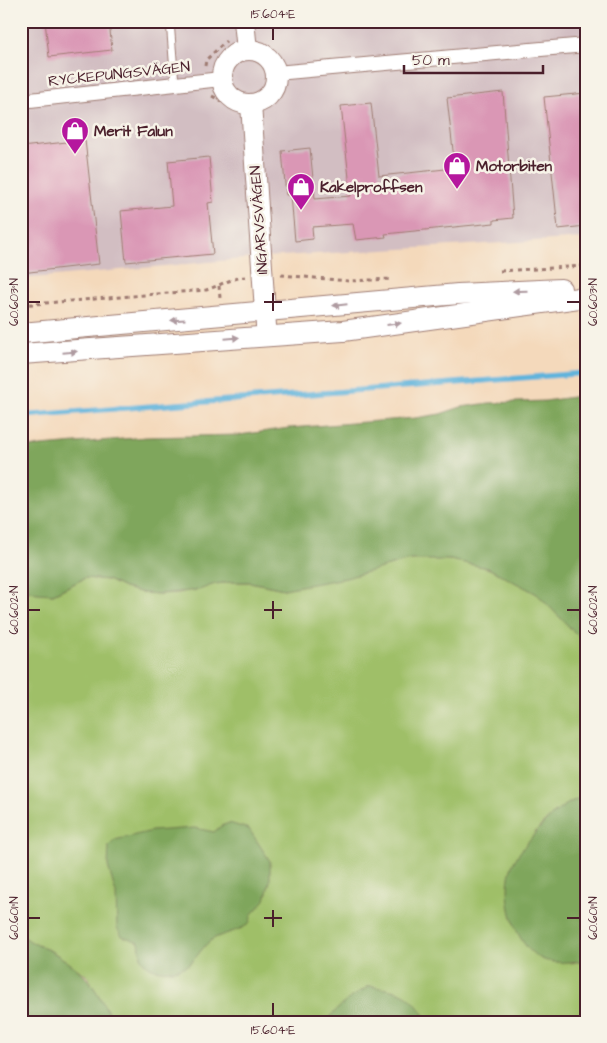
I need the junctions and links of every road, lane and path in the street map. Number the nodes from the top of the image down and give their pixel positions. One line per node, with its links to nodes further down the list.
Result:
1 (170, 21): 8 (lane)
2 (244, 21): 5 (main road)
3 (226, 38): 7 (path)
4 (586, 45): 6 (street)
5 (247, 50): 6 (main road); 7 (main road)
6 (276, 73): 10 (main road)
7 (212, 80): 8 (street, RYCKEPUNGSVÄGEN); 10 (main road); 11 (path)
8 (175, 84): 9 (street, RYCKEPUNGSVÄGEN)
9 (21, 102)
10 (251, 104): 15 (main road, INGARVSVÄGEN)
11 (233, 115)
12 (586, 266): 14 (path)
13 (244, 268): 15 (path)
14 (499, 271)
15 (253, 277): 16 (path); 17 (path); 22 (main road, INGARVSVÄGEN)
16 (402, 278)
17 (220, 286): 20 (path); 21 (path)
18 (586, 288): 22 (main road, one-way to 22)
19 (586, 297): 24 (main road, one-way to 19)
20 (220, 301)
21 (21, 305)
22 (265, 312): 23 (main road, one-way to 23); 24 (main road, INGARVSVÄGEN)
23 (21, 333)
24 (267, 335): 25 (main road, one-way to 24)
25 (21, 354)

